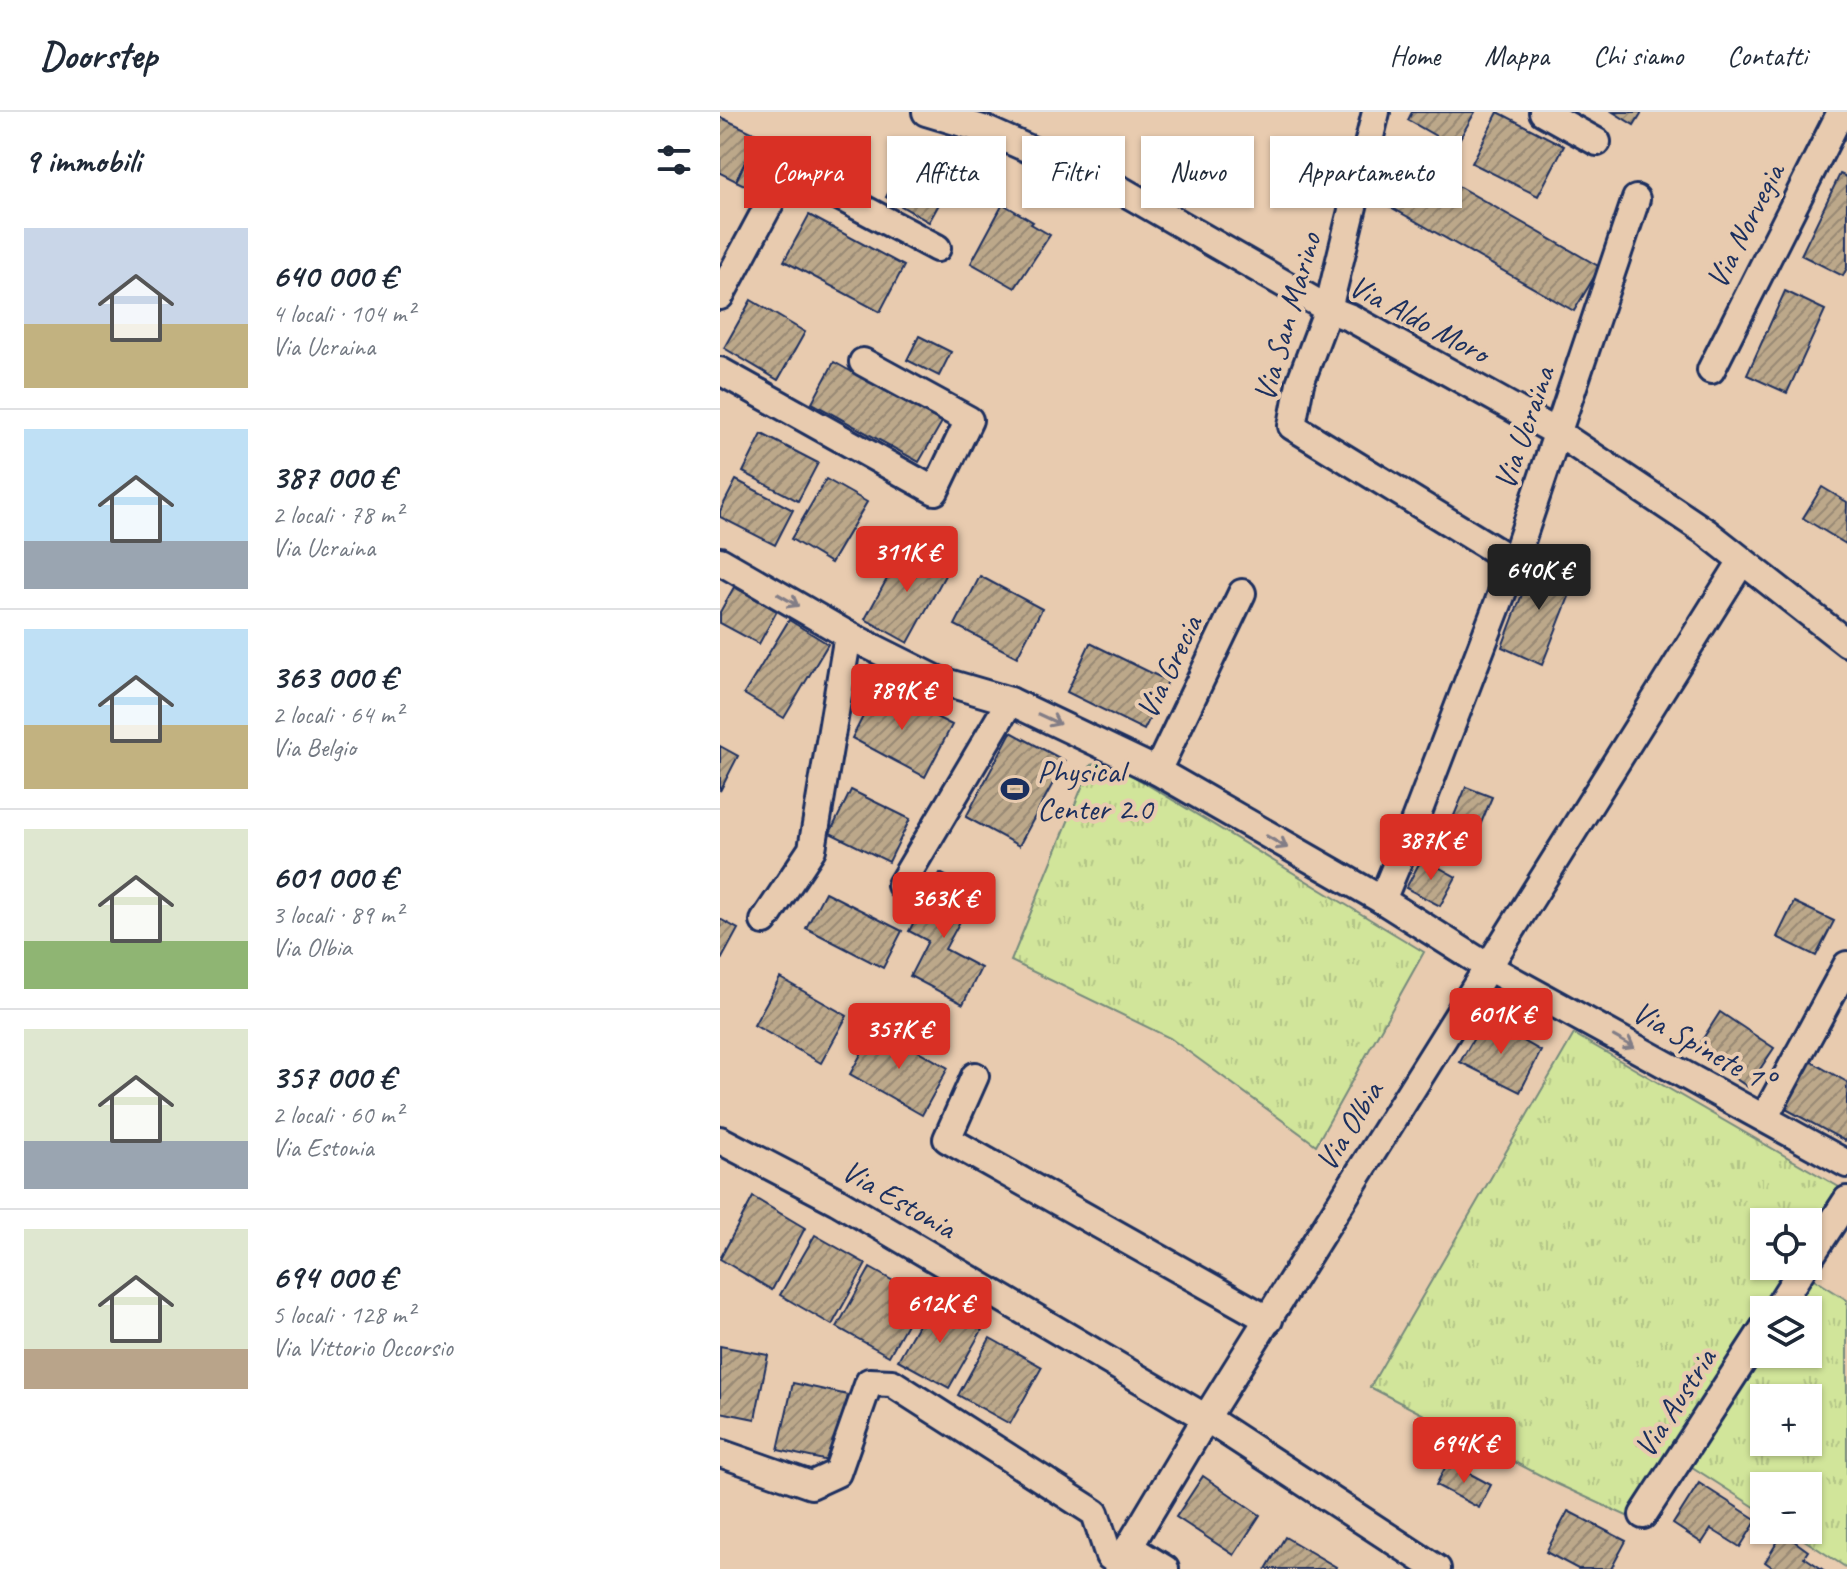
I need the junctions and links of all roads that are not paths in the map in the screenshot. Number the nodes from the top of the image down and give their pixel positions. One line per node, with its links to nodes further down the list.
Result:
1 (926, 112): 9 (street, Via Aldo Moro)
2 (1376, 112): 9 (street, Via San Marino)
3 (1543, 112): 5 (street)
4 (1841, 112): 11 (street, Via Norvegia)
5 (1597, 142)
6 (1636, 199): 13 (street, Via Ucraina)
7 (937, 248): 8 (street)
8 (720, 296)
9 (1328, 309): 13 (street, Via Aldo Moro); 16 (street, Via San Marino)
10 (863, 362): 12 (street)
11 (1711, 370)
12 (720, 371)
13 (1558, 433): 15 (street, Via Aldo Moro); 16 (street, Via Ucraina)
14 (720, 561): 18 (street, Via Spinete 1°, one-way to 18)
15 (1742, 561): 19 (street, Via Aldo Moro); 26 (street, Via Olbia)
16 (1514, 562): 23 (street, Via Ucraina)
17 (1242, 593): 21 (street, Via Grecia)
18 (848, 635): 20 (street, Via Spinete 1°); 24 (street)
19 (1847, 643)
20 (1010, 701): 21 (street, Via Spinete 1°, one-way to 21); 22 (street)
21 (1157, 771): 23 (street, Via Spinete 1°, one-way to 23)
22 (901, 885)
23 (1382, 900): 26 (street, Via Spinete 1°)
24 (764, 921)
25 (1847, 965): 28 (street)
26 (1488, 967): 28 (street, Via Spinete 1°, one-way to 28); 33 (street, Via Olbia)
27 (975, 1076): 33 (street)
28 (1764, 1118): 30 (street, Via Spinete 1°)
29 (720, 1140): 35 (street, Via Estonia)
30 (1847, 1164)
31 (1847, 1200): 32 (street)
32 (1822, 1238)
33 (1269, 1320): 35 (street, Via Olbia)
34 (1750, 1350): 37 (street, Via Austria)
35 (1206, 1418): 38 (street, Via Olbia); 40 (street, Via Estonia)
36 (720, 1453): 38 (street)
37 (1643, 1515)
38 (1126, 1561): 39 (street)
39 (1165, 1569)
40 (1437, 1569)

